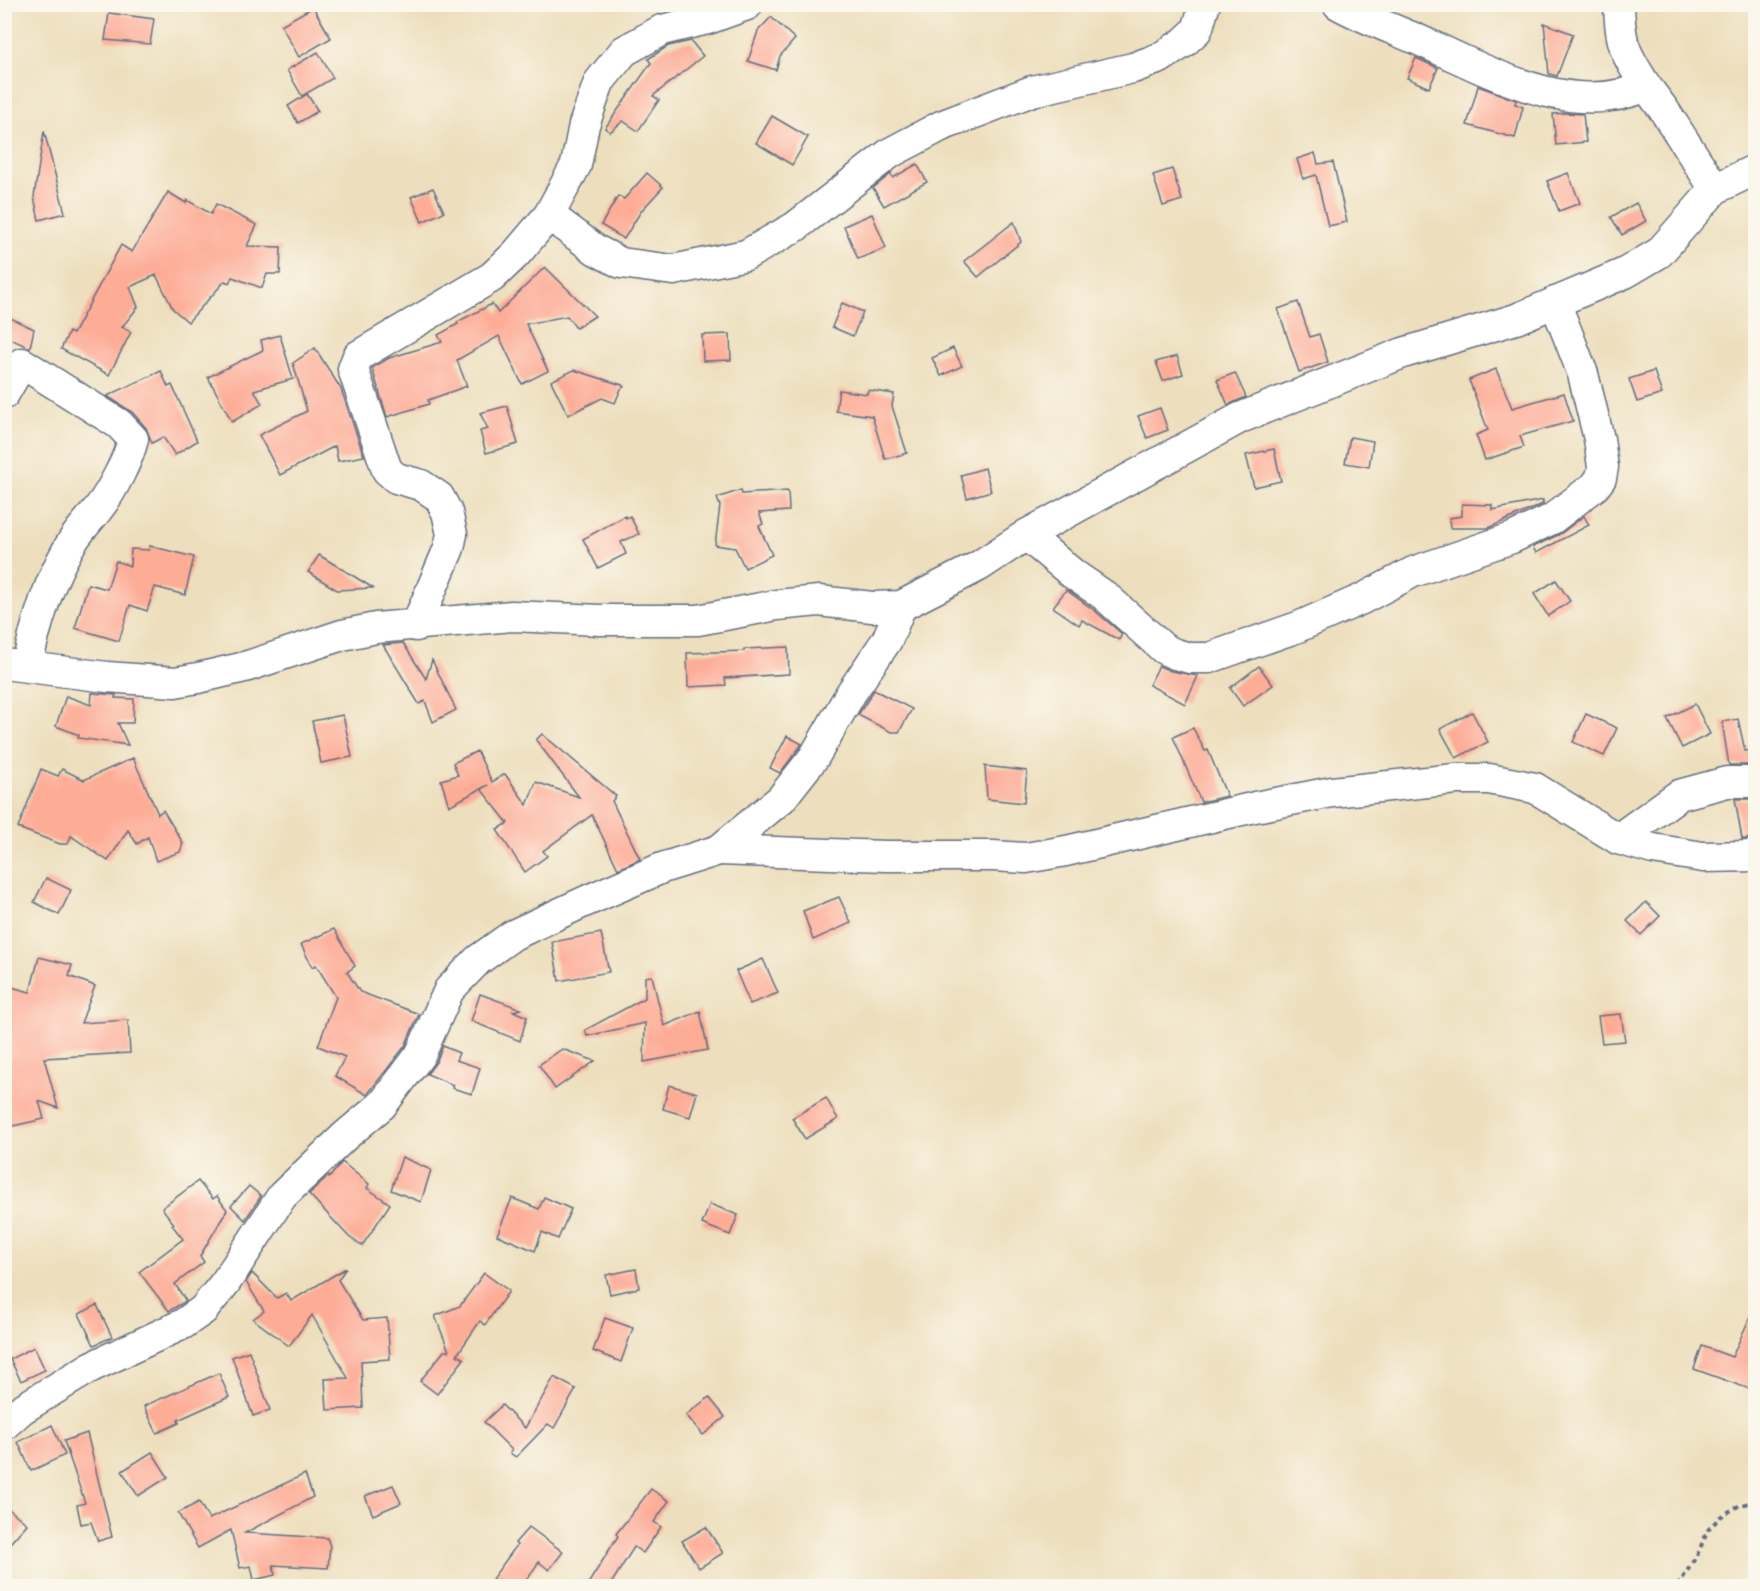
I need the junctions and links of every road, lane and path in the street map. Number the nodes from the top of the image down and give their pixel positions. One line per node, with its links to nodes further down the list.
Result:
1 (1205, 4): 8 (street)
2 (1338, 4): 5 (street)
3 (1619, 4): 5 (street)
4 (747, 5): 8 (street)
5 (1646, 86): 7 (street)
6 (1755, 169): 7 (street)
7 (1715, 189): 9 (street)
8 (549, 214): 13 (street)
9 (1556, 302): 11 (street); 11 (street)
10 (4, 394): 14 (street)
11 (1026, 535): 12 (street)
12 (901, 606): 13 (street); 17 (street)
13 (416, 626): 14 (street)
14 (16, 665)
15 (1755, 782): 16 (street)
16 (1618, 839): 17 (street); 18 (street)
17 (719, 850): 19 (street)
18 (1755, 856)
19 (4, 1425)
20 (1755, 1502): 21 (path)
21 (1678, 1587)

